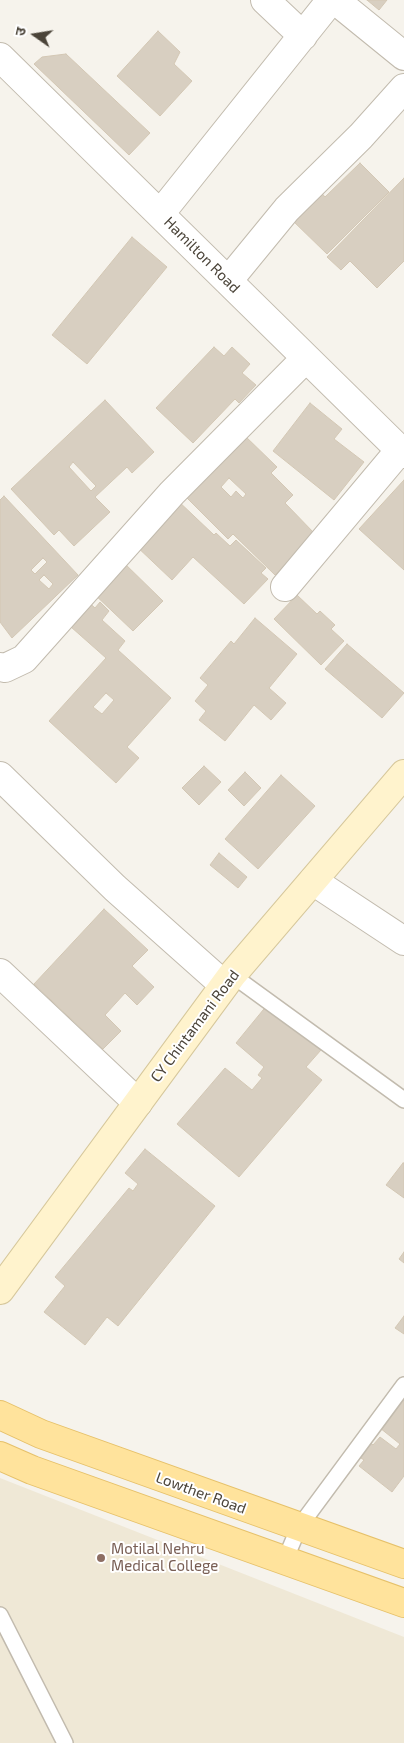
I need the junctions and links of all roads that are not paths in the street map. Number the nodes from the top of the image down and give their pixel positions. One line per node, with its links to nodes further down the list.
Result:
1 (265, 0): 3 (street)
2 (333, 0): 3 (street); 4 (street)
3 (303, 36): 7 (street)
4 (404, 56)
5 (0, 57): 7 (street, Hamilton Road)
6 (404, 88): 8 (street)
7 (160, 214): 8 (street, Hamilton Road)
8 (228, 281): 9 (street, Hamilton Road)
9 (306, 358): 10 (street, Hamilton Road); 12 (street)
10 (402, 452): 11 (street)
11 (285, 587)
12 (0, 667)
13 (404, 774): 15 (street, CY Chintamani Road)
14 (0, 776): 18 (street)
15 (313, 881): 16 (street); 18 (street, CY Chintamani Road)
16 (404, 941)
17 (0, 973): 20 (street)
18 (228, 980): 19 (lane); 20 (street, CY Chintamani Road)
19 (404, 1100)
20 (138, 1103): 21 (street, CY Chintamani Road)
21 (0, 1290)
22 (404, 1385): 25 (lane)
23 (0, 1416): 25 (main road, Lowther Road)
24 (0, 1456): 26 (main road)
25 (300, 1527): 26 (lane); 27 (main road, Lowther Road)
26 (285, 1560): 28 (main road)
27 (404, 1564)
28 (404, 1604)
29 (0, 1615): 30 (lane)
30 (64, 1743)

